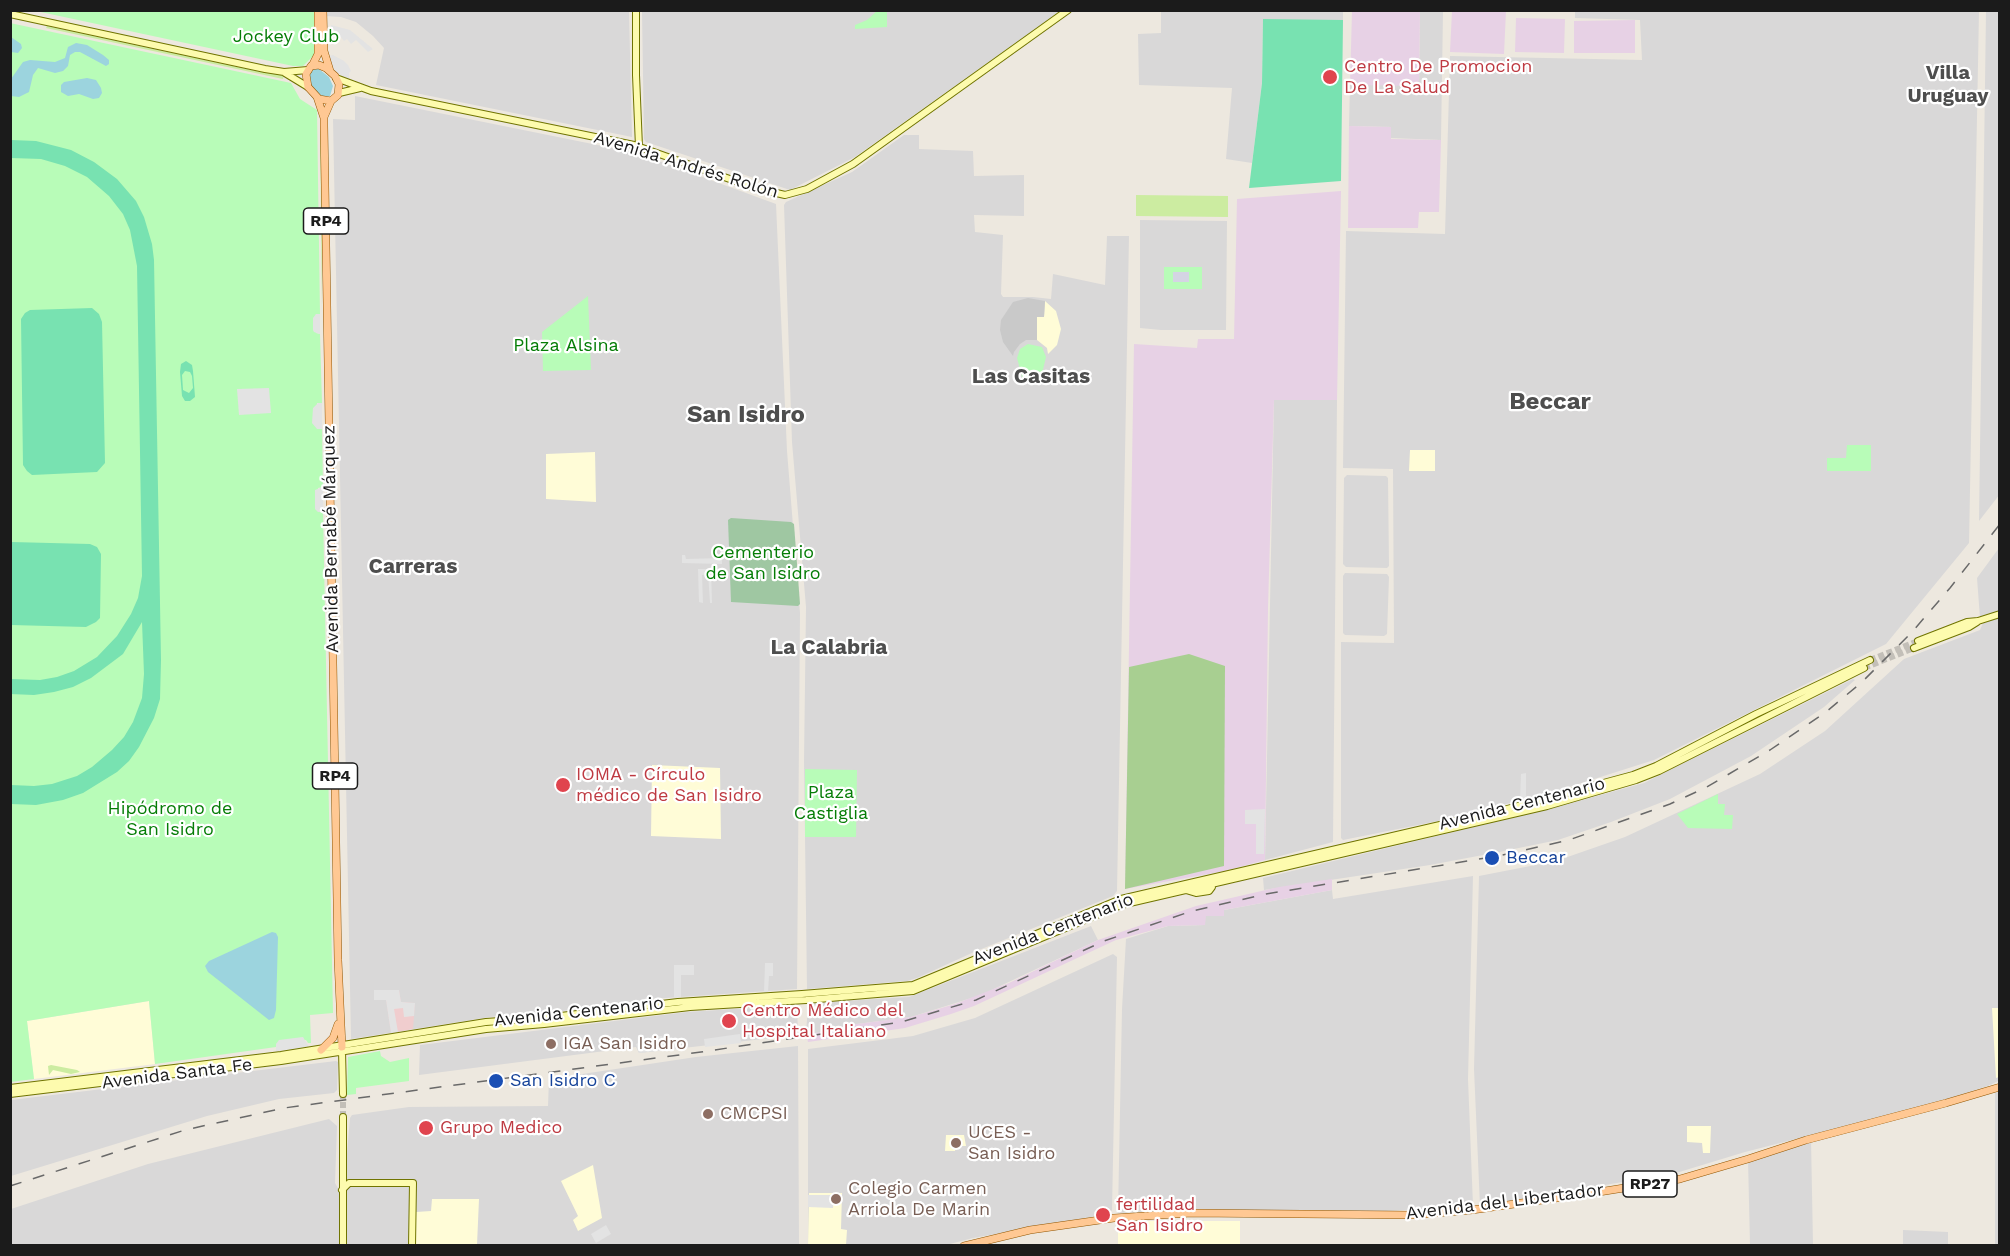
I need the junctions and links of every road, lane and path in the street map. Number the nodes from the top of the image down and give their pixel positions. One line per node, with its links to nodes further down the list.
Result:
1 (318, 10): 6 (main road)
2 (323, 10): 7 (main road)
3 (636, 10): 16 (main road)
4 (1068, 10): 16 (main road, Avenida Andrés Rolón)
5 (10, 14): 8 (main road)
6 (310, 68): 7 (main road); 8 (main road); 10 (main road)
7 (330, 71): 9 (main road)
8 (284, 72): 10 (main road)
9 (336, 78): 11 (main road, Avenida Andrés Rolón); 12 (main road)
10 (308, 87): 13 (main road, RP4)
11 (360, 88): 12 (main road, Avenida Andrés Rolón); 16 (main road, Avenida Andrés Rolón)
12 (339, 93): 14 (main road, RP4)
13 (316, 97): 14 (main road); 15 (main road, Avenida Bernabé Márquez / RP4)
14 (331, 101): 15 (main road, Avenida Bernabé Márquez / RP4)
15 (324, 117): 25 (main road, Avenida Bernabé Márquez / RP4)
16 (639, 147)
17 (2000, 614): 18 (main road)
18 (1978, 621): 19 (main road); 20 (main road)
19 (1918, 641)
20 (1914, 648)
21 (1870, 660): 23 (main road)
22 (1864, 668): 23 (main road)
23 (1778, 706): 24 (main road, Avenida Centenario)
24 (1210, 881): 28 (main road, Avenida Centenario); 28 (main road, Avenida Centenario)
25 (338, 960): 26 (main road, Avenida Bernabé Márquez / RP4); 28 (main road, Avenida Bernabé Márquez / RP4)
26 (338, 1024): 27 (main road); 28 (main road, Avenida Bernabé Márquez / RP4)
27 (321, 1050): 28 (main road, Avenida Santa Fe); 30 (main road, Avenida Santa Fe)
28 (342, 1050): 31 (main road, Avenida Santa Fe); 32 (main road, RP4)
29 (2000, 1087): 39 (main road, Avenida del Libertador / RP27)
30 (10, 1088)
31 (10, 1094)
32 (343, 1094)
33 (343, 1117): 34 (main road)
34 (342, 1171): 35 (main road); 36 (main road)
35 (349, 1184): 36 (main road); 38 (main road)
36 (342, 1190): 37 (main road)
37 (343, 1245)
38 (412, 1245)
39 (964, 1245)

